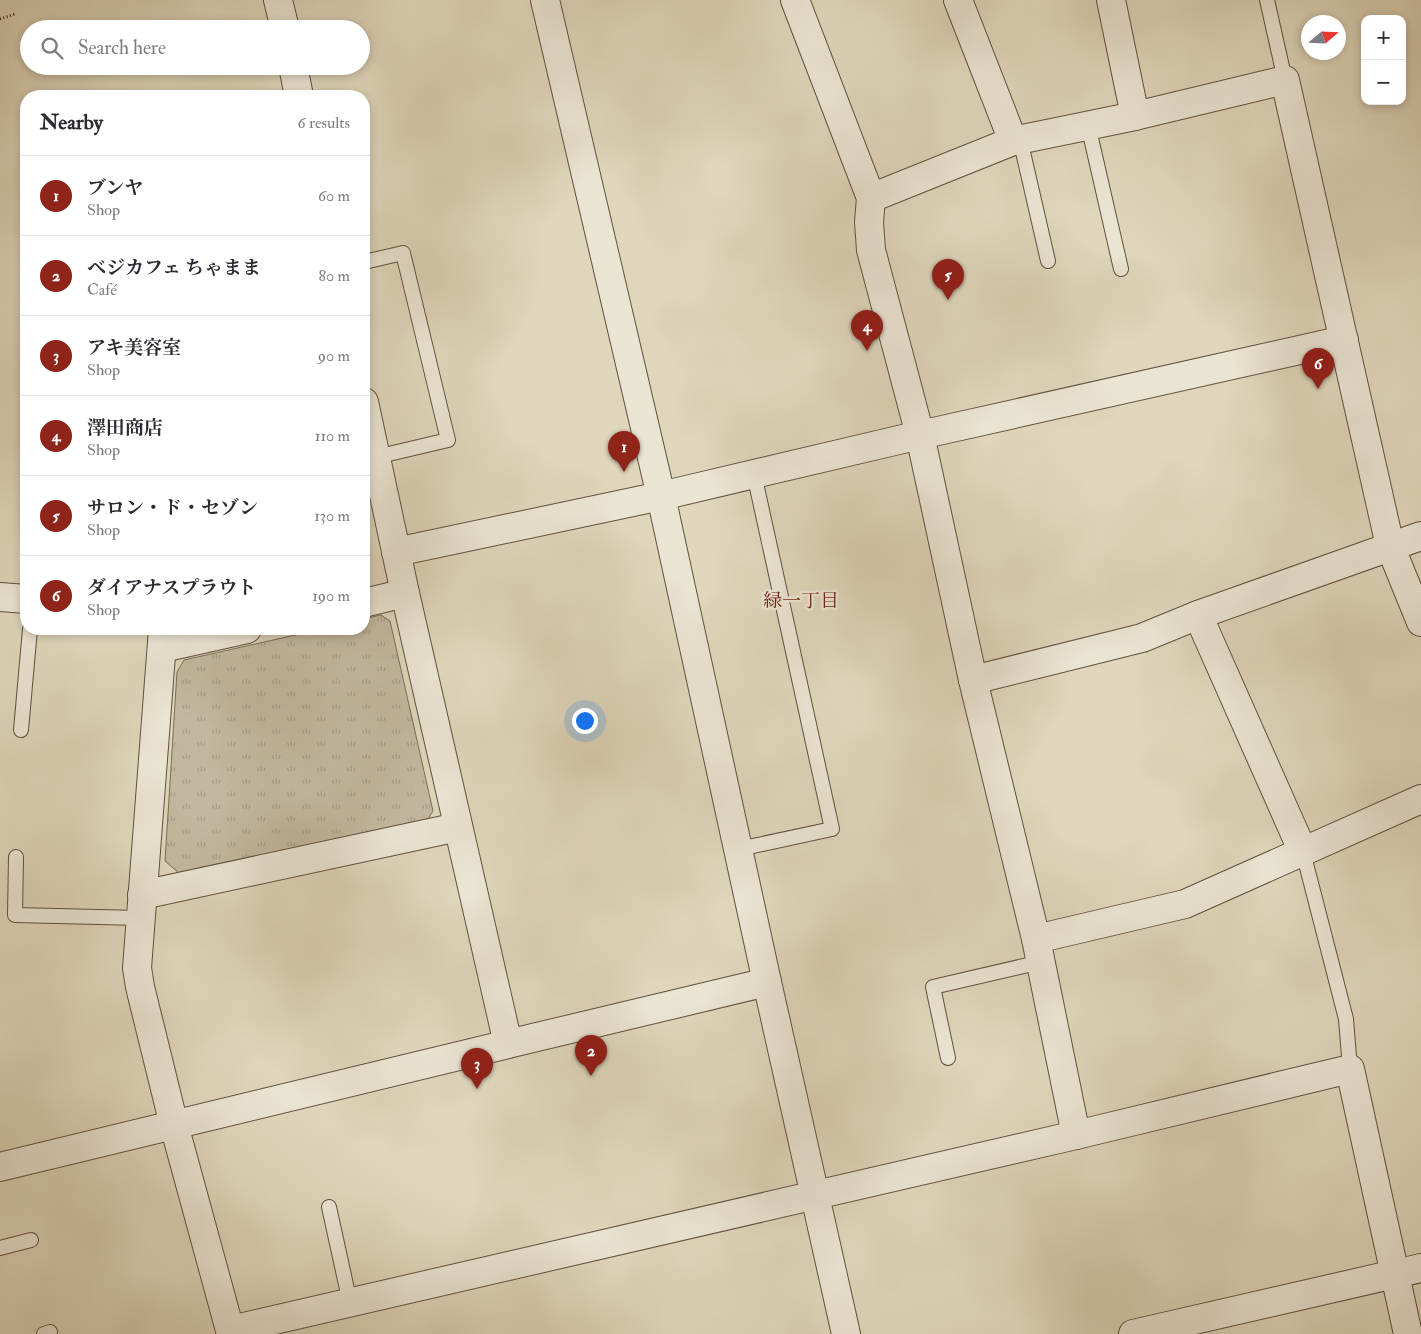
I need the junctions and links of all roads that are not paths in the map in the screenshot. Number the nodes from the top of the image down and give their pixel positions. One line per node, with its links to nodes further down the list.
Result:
1 (278, 0): 7 (street)
2 (545, 0): 23 (street)
3 (795, 0): 14 (street)
4 (958, 0): 13 (street)
5 (1111, 0): 11 (street)
6 (1267, 0): 9 (lane)
7 (283, 20)
8 (296, 75): 10 (street)
9 (1285, 80): 11 (street); 18 (street)
10 (298, 90)
11 (1135, 116): 12 (street)
12 (1088, 125): 13 (street); 17 (lane)
13 (1017, 140): 14 (street); 16 (lane)
14 (871, 198): 20 (street)
15 (370, 261): 21 (lane)
16 (1048, 261)
17 (1121, 269)
18 (1344, 340): 20 (street); 25 (street)
19 (370, 430): 21 (street)
20 (920, 435): 22 (street); 36 (street)
21 (376, 457): 26 (street)
22 (754, 474): 23 (street); 40 (lane)
23 (661, 496): 26 (street); 40 (street)
24 (1421, 536): 25 (street)
25 (1390, 546): 31 (street); 32 (street)
26 (396, 552): 27 (street)
27 (405, 593): 30 (street); 39 (street)
28 (0, 597): 29 (street)
29 (20, 599)
30 (370, 602)
31 (1198, 616): 36 (street); 41 (street)
32 (1421, 622)
33 (29, 635): 37 (lane)
34 (190, 635): 35 (street)
35 (162, 638): 43 (street)
36 (973, 680): 44 (street)
37 (21, 730)
38 (1421, 799): 41 (street)
39 (458, 827): 43 (street); 46 (street)
40 (738, 849): 45 (street)
41 (1303, 852): 44 (street); 48 (lane)
42 (16, 857): 43 (lane)
43 (141, 906): 49 (street)
44 (1039, 950): 47 (lane); 50 (street)
45 (767, 982): 46 (street); 52 (street)
46 (508, 1044): 49 (street)
47 (948, 1058)
48 (1350, 1069): 50 (street); 57 (street)
49 (174, 1125): 51 (street); 59 (street)
50 (1076, 1136): 52 (street)
51 (0, 1167)
52 (816, 1196): 58 (street); 60 (street)
53 (329, 1208): 58 (lane)
54 (31, 1240): 55 (lane)
55 (0, 1248)
56 (1421, 1268): 57 (street)
57 (1395, 1274): 61 (street); 62 (street)
58 (350, 1303): 59 (street)
59 (231, 1332)
60 (846, 1334)
61 (1133, 1334)
62 (1408, 1334)

